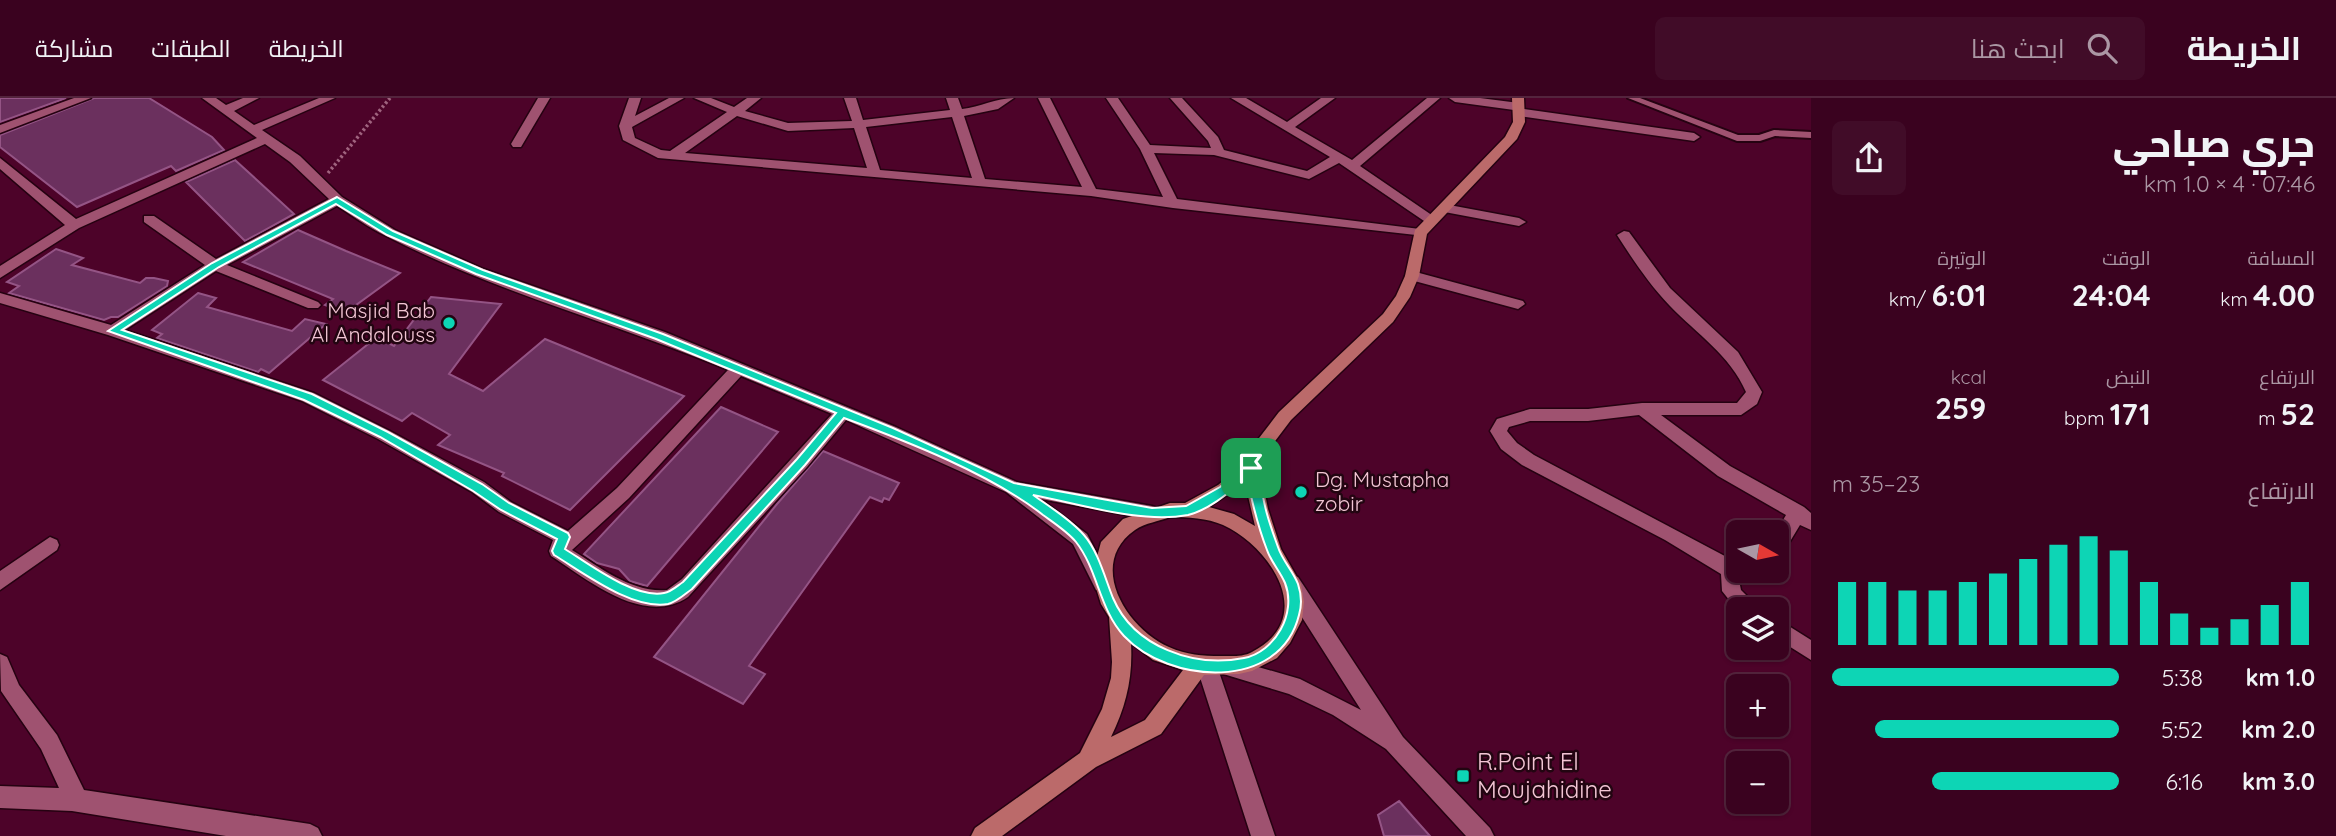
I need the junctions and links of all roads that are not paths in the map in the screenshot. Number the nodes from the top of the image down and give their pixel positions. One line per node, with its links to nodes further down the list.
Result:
1 (85, 98): 29 (street)
2 (208, 98): 23 (street)
3 (254, 98): 23 (street)
4 (329, 98): 30 (street)
5 (544, 98): 33 (street)
6 (635, 98): 27 (street)
7 (678, 98): 27 (street)
8 (700, 98): 24 (street)
9 (755, 98): 24 (street)
10 (837, 98): 21 (street)
11 (952, 98): 25 (street)
12 (1007, 98): 25 (street)
13 (1044, 98): 42 (street)
14 (1112, 98): 34 (street)
15 (1176, 98): 35 (street)
16 (1237, 98): 28 (street)
17 (1329, 98): 28 (street)
18 (1434, 98): 39 (street)
19 (1455, 98): 22 (street)
20 (1632, 98): 31 (lane)
21 (850, 101): 26 (street)
22 (1518, 106): 32 (street); 45 (street)
23 (226, 110): 30 (street)
24 (735, 111): 26 (street); 36 (street)
25 (955, 113): 26 (street); 41 (street)
26 (858, 124): 40 (street)
27 (625, 127): 36 (street)
28 (1287, 127): 37 (street)
29 (0, 129)
30 (262, 134): 43 (street); 49 (street)
31 (1811, 135)
32 (1694, 137)
33 (517, 144)
34 (1146, 149): 35 (street); 44 (street)
35 (1215, 152): 37 (street)
36 (672, 156): 40 (street)
37 (1339, 157): 39 (street)
38 (0, 162): 49 (street)
39 (1352, 166): 47 (street)
40 (875, 174): 41 (street)
41 (979, 180): 42 (street)
42 (1091, 192): 44 (street)
43 (337, 200): 52 (street); 59 (street)
44 (1173, 204): 50 (street)
45 (1444, 208): 47 (street); 48 (street)
46 (149, 219): 52 (street)
47 (1433, 220): 50 (street)
48 (1519, 222)
49 (74, 225): 53 (street)
50 (1420, 233): 54 (street)
51 (1624, 235): 60 (street)
52 (215, 265): 56 (street); 58 (street)
53 (0, 272)
54 (1412, 276): 57 (street); 62 (street)
55 (0, 298): 58 (street)
56 (313, 304)
57 (1518, 304)
58 (113, 331): 69 (street)
59 (738, 369): 61 (street); 69 (street)
60 (1642, 409): 66 (street); 71 (street)
61 (842, 413): 63 (street); 69 (street)
62 (1251, 468): 64 (street); 70 (street)
63 (1012, 487): 65 (street); 74 (street)
64 (1188, 510): 65 (street); 70 (street)
65 (1152, 513): 74 (street)
66 (1805, 517): 67 (street)
67 (1789, 534)
68 (50, 545): 72 (street)
69 (558, 551)
70 (1273, 552): 73 (street)
71 (1726, 566)
72 (0, 582)
73 (1291, 583): 79 (street); 81 (street)
74 (1103, 584): 75 (street)
75 (1116, 617): 79 (street); 82 (street)
76 (1789, 636): 77 (street)
77 (1811, 651)
78 (0, 663): 80 (street)
79 (1211, 667): 81 (street); 82 (street); 87 (street)
80 (5, 698): 84 (street)
81 (1395, 744): 88 (street)
82 (1088, 760): 86 (street)
83 (0, 797): 84 (street)
84 (77, 800): 85 (street)
85 (310, 836)
86 (983, 836)
87 (1263, 836)
88 (1482, 836)

